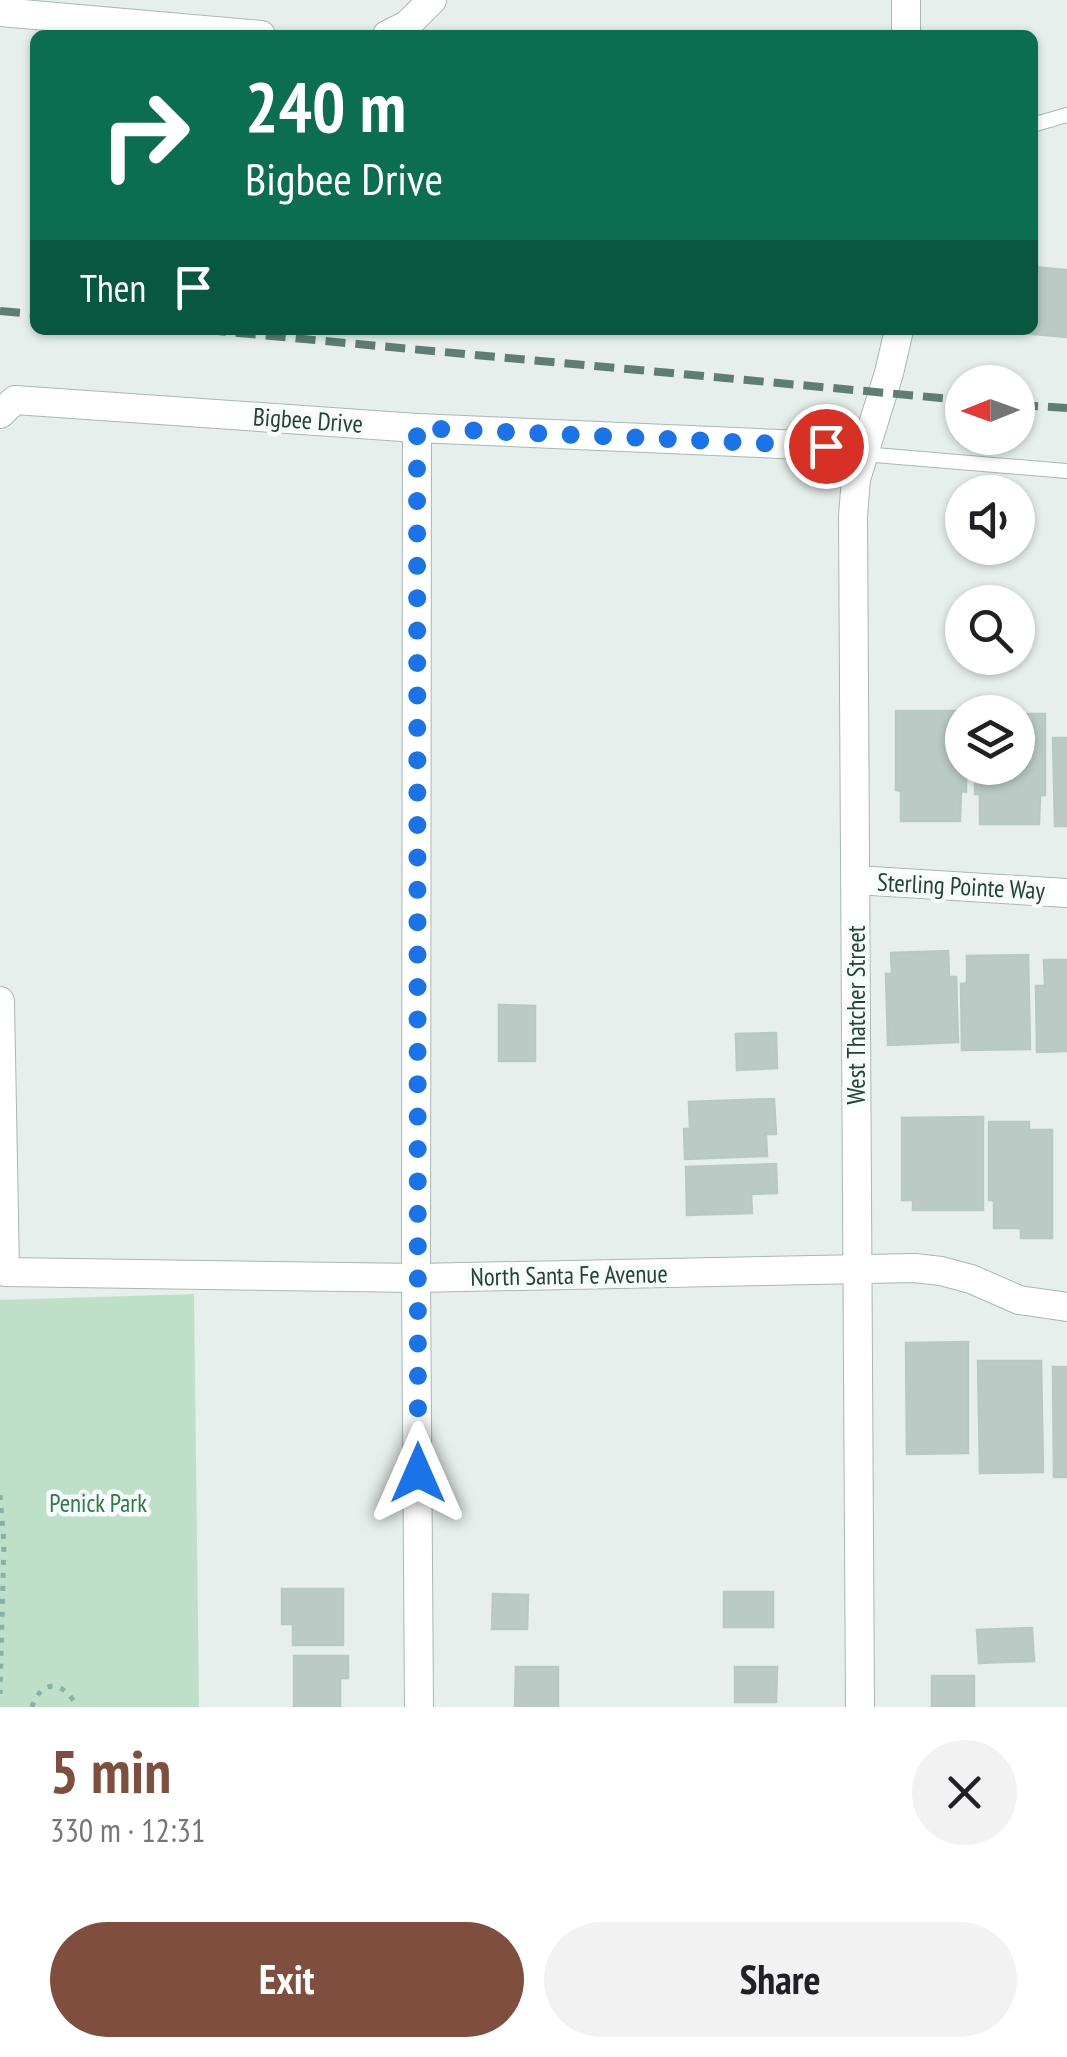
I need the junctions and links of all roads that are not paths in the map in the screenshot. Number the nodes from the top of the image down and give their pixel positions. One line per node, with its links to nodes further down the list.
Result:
1 (432, 0): 5 (street)
2 (906, 0): 6 (street)
3 (0, 12): 4 (street)
4 (204, 30)
5 (397, 30)
6 (906, 30)
7 (1067, 115): 8 (lane)
8 (1038, 123)
9 (898, 335): 12 (street, West Thatcher Street)
10 (0, 414): 11 (street, Bigbee Drive)
11 (417, 428): 12 (street, Bigbee Drive); 18 (street)
12 (862, 454): 13 (lane); 14 (street, West Thatcher Street)
13 (1067, 472)
14 (856, 880): 15 (street, Sterling Pointe Way); 17 (street, West Thatcher Street)
15 (1067, 893)
16 (0, 1001): 18 (street, North Santa Fe Avenue)
17 (857, 1270): 18 (street, North Santa Fe Avenue); 19 (street, North Santa Fe Avenue); 21 (street, West Thatcher Street)
18 (416, 1278): 20 (street)
19 (1067, 1307)
20 (419, 1707)
21 (860, 1707)

